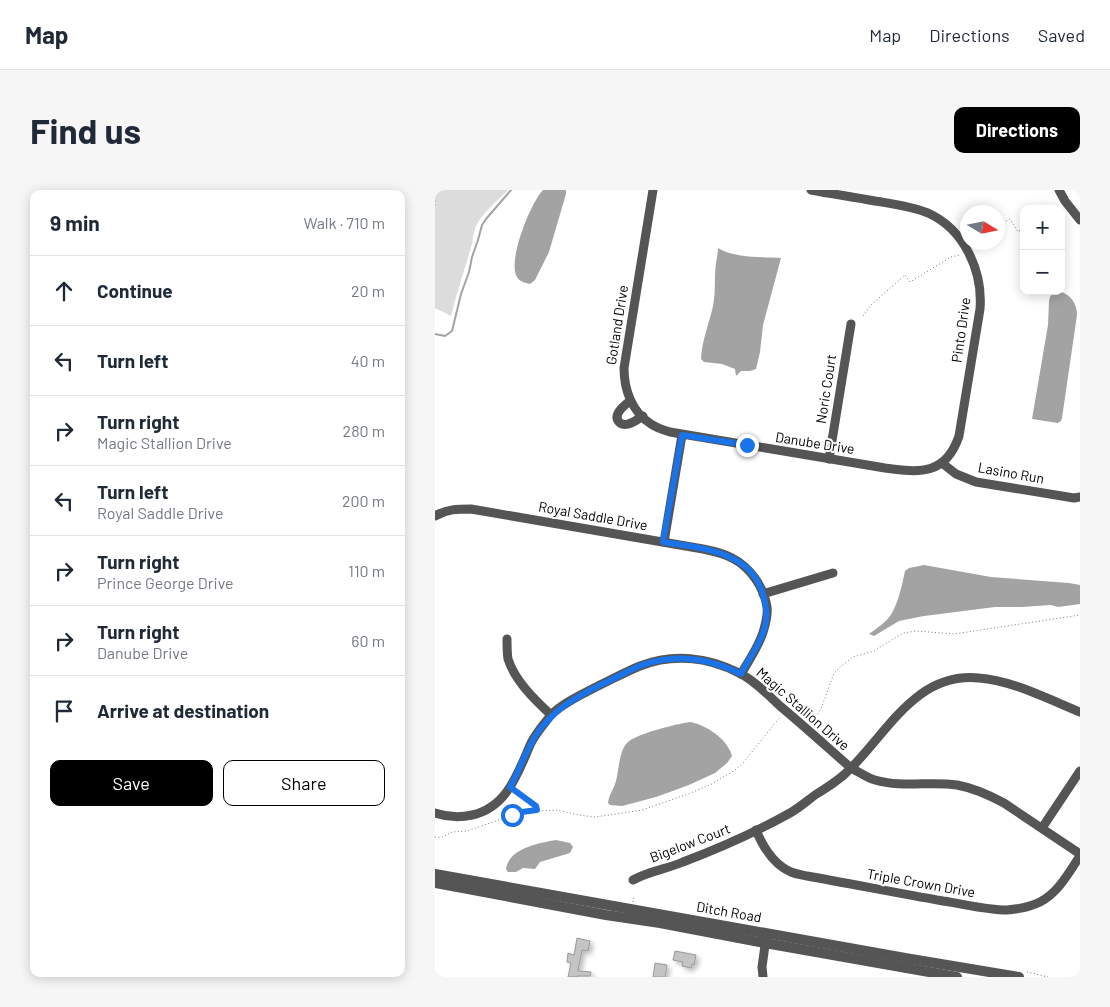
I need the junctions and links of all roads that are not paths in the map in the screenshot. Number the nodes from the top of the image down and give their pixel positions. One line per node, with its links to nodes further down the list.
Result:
1 (653, 190): 7 (street, Gotland Drive)
2 (811, 190): 4 (street, Pinto Drive)
3 (1059, 190): 5 (street)
4 (867, 195): 11 (street, Pinto Drive)
5 (1080, 220)
6 (851, 324): 10 (street, Noric Court)
7 (631, 400): 8 (street, Gotland Drive); 8 (street)
8 (643, 416): 9 (street, Gotland Drive)
9 (682, 435): 10 (street, Danube Drive); 14 (street)
10 (829, 459): 11 (street, Danube Drive)
11 (942, 463): 12 (street, Lasino Run)
12 (1080, 498)
13 (435, 516): 14 (street, Royal Saddle Drive)
14 (663, 542): 16 (street, Royal Saddle Drive)
15 (833, 573): 16 (street)
16 (763, 594): 18 (street, Royal Saddle Drive)
17 (507, 640): 20 (street)
18 (741, 674): 20 (street, Magic Stallion Drive); 21 (street, Magic Stallion Drive)
19 (1080, 712): 21 (street, Bigelow Court)
20 (551, 715): 23 (street, Magic Stallion Drive)
21 (851, 768): 24 (street, Magic Stallion Drive); 25 (street, Bigelow Court)
22 (1080, 771): 24 (street)
23 (435, 813)
24 (1042, 828): 26 (street, Magic Stallion Drive)
25 (756, 830): 26 (street, Triple Crown Drive); 28 (street, Bigelow Court)
26 (1080, 855)
27 (435, 874): 30 (street, Ditch Road)
28 (633, 880)
29 (435, 883): 31 (street, Ditch Road)
30 (767, 933): 31 (street); 34 (street, Ditch Road)
31 (765, 944): 32 (street); 33 (street, Ditch Road)
32 (763, 977)
33 (957, 977)
34 (1019, 977)

